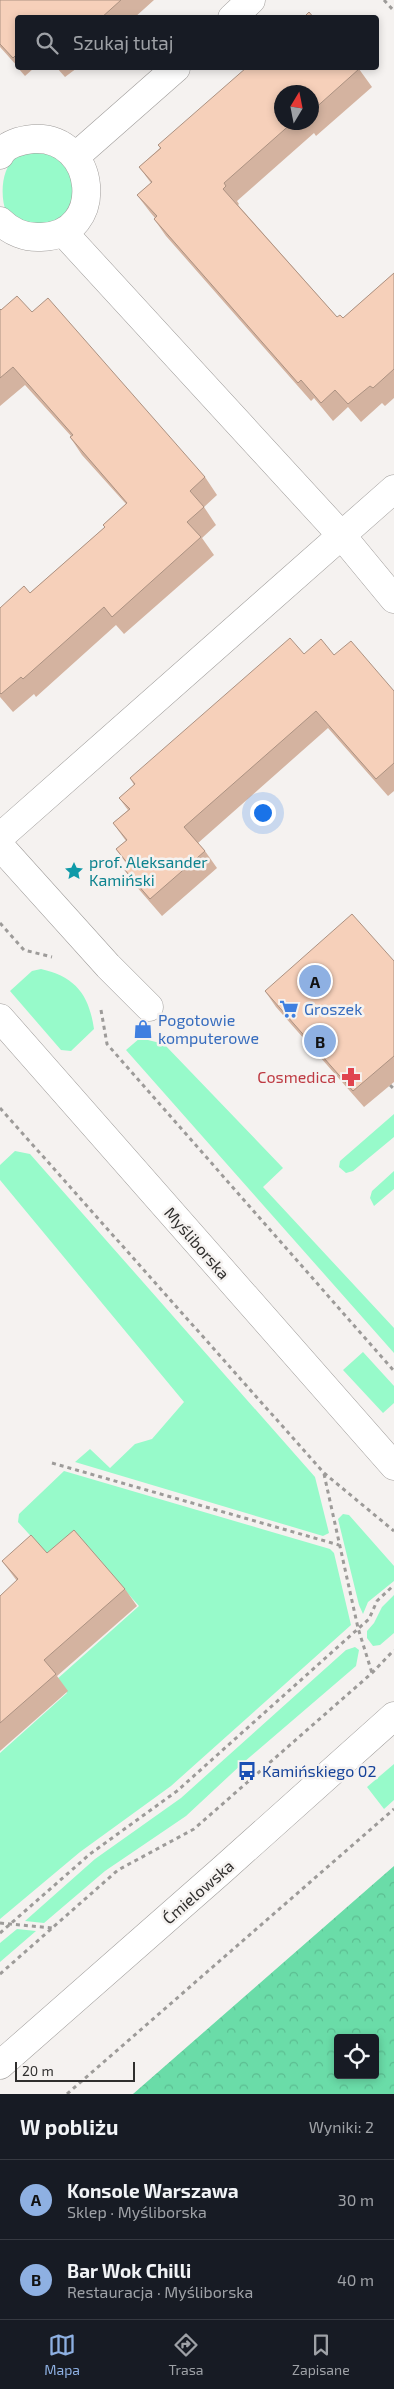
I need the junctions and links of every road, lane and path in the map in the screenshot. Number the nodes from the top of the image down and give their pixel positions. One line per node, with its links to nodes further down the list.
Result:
1 (251, 0): 4 (street)
2 (384, 0): 3 (path)
3 (394, 11)
4 (235, 15)
5 (174, 70): 7 (street)
6 (1, 150): 7 (street)
7 (76, 156): 9 (street)
8 (0, 221): 9 (street)
9 (64, 232): 11 (street)
10 (394, 489): 11 (street)
11 (342, 536): 12 (street); 13 (street)
12 (394, 599)
13 (0, 837)
14 (0, 846): 17 (street)
15 (0, 923): 16 (path)
16 (56, 958)
17 (149, 1007)
18 (100, 1008): 23 (path)
19 (0, 1018): 25 (street, Myśliborska)
20 (390, 1084): 21 (path)
21 (394, 1088)
22 (0, 1108): 26 (path)
23 (394, 1371)
24 (52, 1463): 28 (path)
25 (394, 1466)
26 (324, 1474): 27 (path); 28 (path)
27 (394, 1530)
28 (339, 1545): 30 (path)
29 (394, 1585): 30 (path)
30 (358, 1628): 32 (path); 36 (path)
31 (394, 1650): 32 (path)
32 (372, 1673): 37 (path)
33 (394, 1716): 40 (street, Ćmielowska)
34 (394, 1809): 41 (path)
35 (0, 1922): 36 (path)
36 (10, 1923): 37 (path); 38 (path)
37 (52, 1928): 39 (path)
38 (0, 1933)
39 (0, 1974)
40 (0, 2065)
41 (67, 2094)

